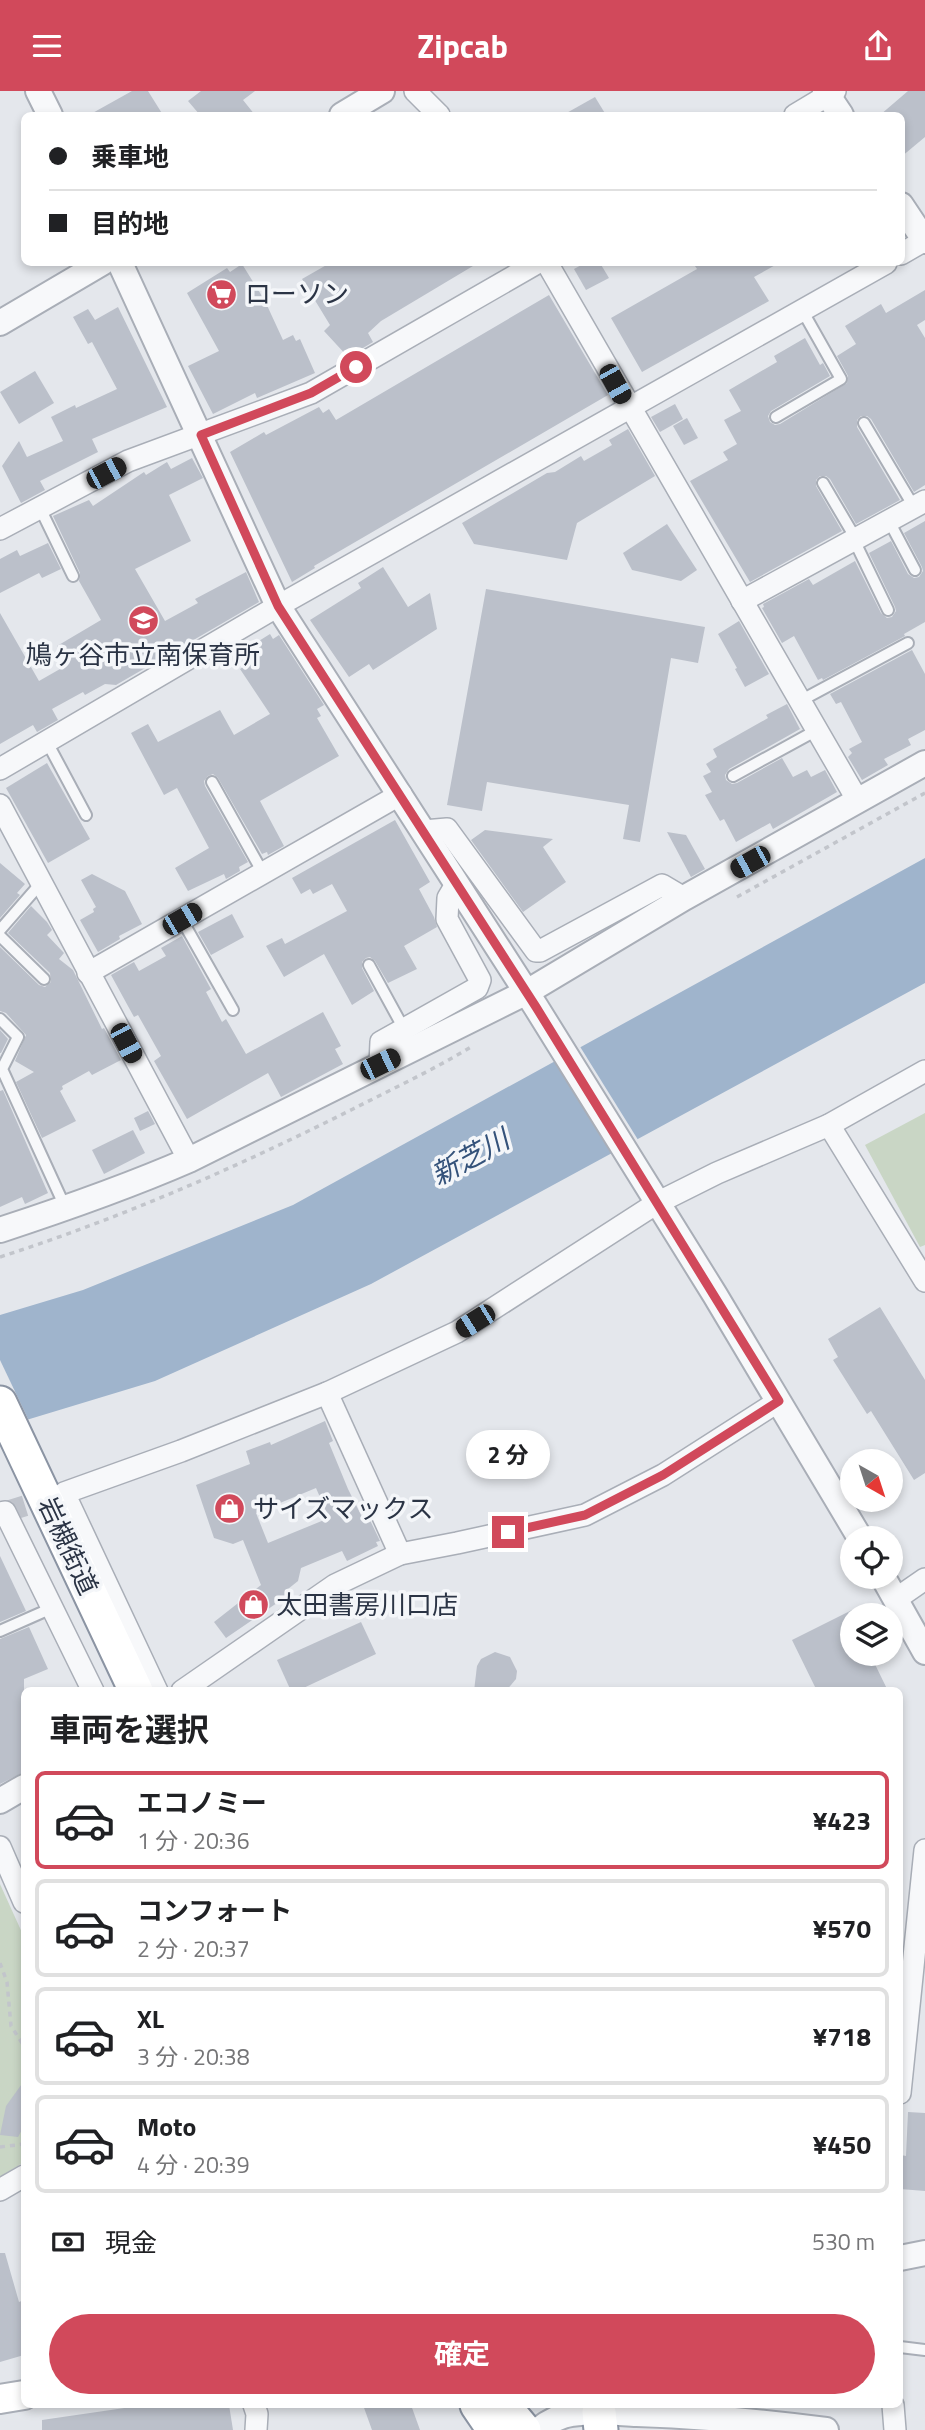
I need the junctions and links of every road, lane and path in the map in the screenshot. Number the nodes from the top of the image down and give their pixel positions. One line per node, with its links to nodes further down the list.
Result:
1 (38, 91): 5 (street)
2 (382, 91): 6 (street)
3 (415, 91): 7 (street)
4 (832, 98): 8 (street)
5 (48, 112)
6 (347, 112)
7 (436, 112)
8 (802, 112)
9 (905, 211): 10 (street)
10 (925, 240): 11 (street)
11 (905, 252)
12 (97, 266): 18 (street)
13 (121, 266): 22 (street)
14 (532, 266): 22 (street)
15 (549, 266): 19 (street)
16 (881, 266): 17 (street)
17 (802, 310): 19 (street); 20 (lane)
18 (0, 323)
19 (629, 408): 31 (street); 32 (street)
20 (776, 417)
21 (864, 423): 24 (lane)
22 (201, 435): 25 (street); 32 (street)
23 (823, 483): 28 (lane)
24 (920, 504): 26 (street)
25 (40, 508): 27 (street); 30 (lane)
26 (889, 521): 28 (street); 29 (lane)
27 (0, 530)
28 (855, 540): 31 (street); 33 (lane)
29 (915, 570)
30 (73, 576)
31 (742, 601): 35 (street)
32 (278, 606): 37 (street); 42 (street)
33 (888, 610)
34 (908, 643): 35 (lane)
35 (800, 701): 36 (street)
36 (817, 730): 40 (lane); 43 (street)
37 (47, 742): 39 (street); 45 (lane)
38 (925, 764): 43 (street)
39 (0, 769)
40 (733, 776)
41 (212, 782): 47 (lane)
42 (401, 794): 46 (street); 47 (street)
43 (858, 801): 50 (street)
44 (0, 805): 48 (street)
45 (86, 815)
46 (424, 831): 49 (street); 50 (street)
47 (263, 873): 51 (street)
48 (41, 883): 52 (lane); 55 (street)
49 (457, 883): 57 (street); 60 (street)
50 (684, 898): 57 (street)
51 (182, 919): 55 (street); 58 (lane)
52 (0, 930)
53 (0, 936): 56 (lane)
54 (369, 965): 60 (lane)
55 (88, 973): 65 (street)
56 (44, 979)
57 (531, 1000): 61 (street); 66 (street)
58 (233, 1010)
59 (0, 1019): 63 (lane)
60 (404, 1028): 61 (street)
61 (380, 1064): 65 (street)
62 (925, 1071): 64 (street)
63 (4, 1084): 67 (lane)
64 (829, 1125): 66 (street); 69 (street)
65 (189, 1160): 67 (street)
66 (654, 1198): 70 (street); 71 (street)
67 (66, 1209): 68 (street)
68 (0, 1230)
69 (925, 1281)
70 (327, 1393): 76 (street); 86 (street)
71 (779, 1401): 75 (street); 76 (street)
72 (0, 1402): 74 (highway, 岩槻街道)
73 (0, 1447): 74 (highway, 岩槻街道)
74 (18, 1493): 80 (street); 84 (highway, 岩槻街道); 85 (highway, 岩槻街道)
75 (853, 1526)
76 (400, 1553): 87 (street)
77 (925, 1579): 79 (street)
78 (890, 1589): 79 (street)
79 (896, 1599): 82 (street)
80 (52, 1608): 81 (lane); 83 (street)
81 (0, 1631)
82 (925, 1652)
83 (91, 1687)
84 (109, 1687)
85 (134, 1687)
86 (155, 1687)
87 (188, 1687)
88 (21, 1789): 89 (street)
89 (0, 1801)
90 (0, 1847): 92 (street)
91 (925, 1850): 94 (street)
92 (21, 1895)
93 (0, 1963): 95 (path)
94 (916, 2037): 96 (street)
95 (21, 2041)
96 (903, 2082)
97 (21, 2145): 98 (path)
98 (0, 2147)
99 (21, 2178): 100 (street)
100 (0, 2190)
101 (925, 2253): 102 (street)
102 (903, 2258)
103 (903, 2347): 104 (lane)
104 (925, 2350)
105 (21, 2396): 106 (main road)
106 (0, 2399)
107 (255, 2408): 112 (street)
108 (479, 2408): 113 (highway)
109 (506, 2408): 114 (highway)
110 (893, 2408): 117 (street)
111 (600, 2421): 115 (street); 116 (street)
112 (256, 2430)
113 (494, 2430)
114 (524, 2430)
115 (538, 2430)
116 (826, 2430)
117 (895, 2430)

